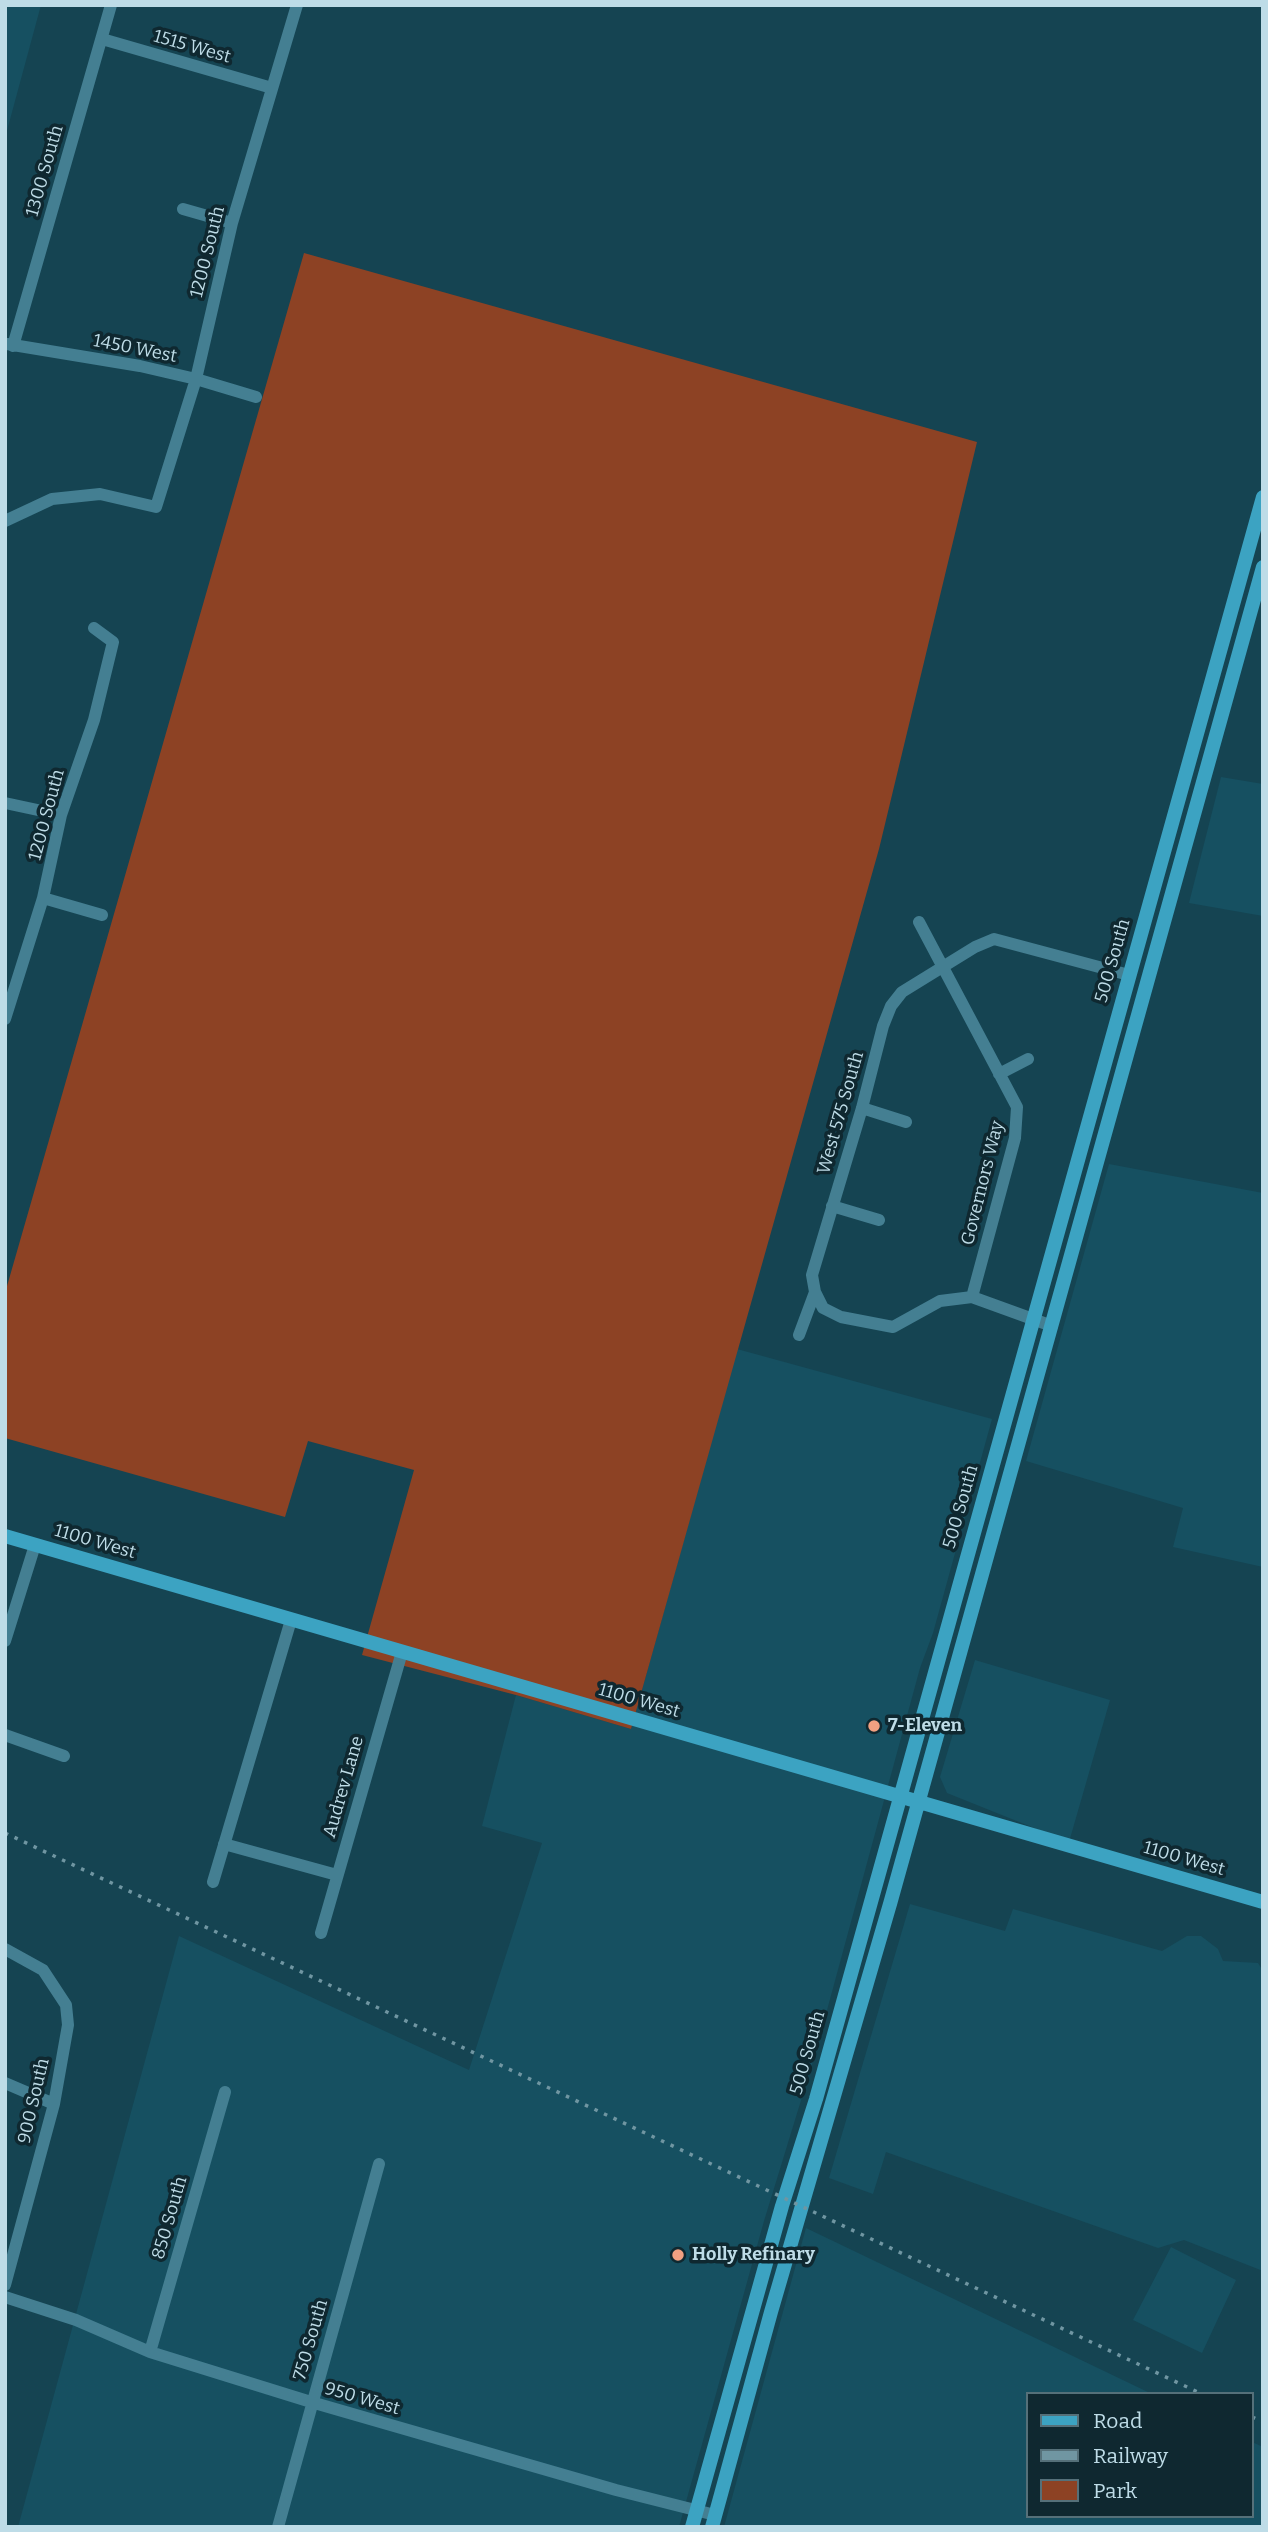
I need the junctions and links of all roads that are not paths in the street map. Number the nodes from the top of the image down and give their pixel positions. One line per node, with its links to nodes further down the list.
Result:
1 (111, 5): 3 (street, 1300 South)
2 (297, 5): 4 (street, 1200 South)
3 (102, 39): 4 (street, 1515 West); 7 (street, 1300 South)
4 (272, 88): 6 (street, 1200 South)
5 (183, 209): 6 (street)
6 (232, 223): 8 (street, 1200 South)
7 (9, 345): 8 (street, 1450 West)
8 (196, 379): 9 (street, 1450 West); 11 (street, 1200 South)
9 (256, 397)
10 (1263, 497): 20 (main road, 500 South)
11 (5, 521)
12 (1263, 567): 31 (main road)
13 (94, 628): 15 (street, 1200 South)
14 (5, 803): 15 (street)
15 (61, 815): 16 (street, 1200 South)
16 (43, 898): 17 (street); 21 (street, 1200 South)
17 (102, 915)
18 (919, 922): 19 (street, Governors Way)
19 (942, 968): 20 (street, West 575 South); 23 (street, Governors Way); 24 (street, West 575 South)
20 (1129, 975): 30 (main road, 500 South)
21 (5, 1019)
22 (1028, 1059): 23 (street)
23 (999, 1074): 29 (street, Governors Way)
24 (862, 1108): 25 (street); 26 (street, West 575 South)
25 (906, 1122)
26 (832, 1206): 27 (street); 28 (street, West 575 South)
27 (879, 1220)
28 (816, 1292): 29 (street); 32 (street)
29 (972, 1297): 30 (street)
30 (1033, 1321): 31 (street); 40 (main road, 500 South)
31 (1052, 1326): 41 (main road)
32 (799, 1335)
33 (5, 1536): 34 (main road, 1100 West)
34 (35, 1545): 35 (main road, 1100 West); 36 (street)
35 (291, 1620): 37 (main road, 1100 West); 42 (street)
36 (5, 1641)
37 (402, 1652): 40 (main road, 1100 West); 43 (street, Audrev Lane)
38 (5, 1735): 39 (street)
39 (64, 1756)
40 (899, 1797): 41 (main road, 1100 West); 56 (main road, 500 South)
41 (918, 1803): 45 (main road, 1100 West); 57 (main road)
42 (224, 1844): 43 (street); 44 (street)
43 (337, 1875): 46 (street, Audrev Lane)
44 (213, 1881)
45 (1263, 1902)
46 (320, 1933)
47 (5, 1949): 50 (street, 900 South)
48 (5, 2083): 50 (street)
49 (225, 2092): 54 (street, 850 South)
50 (54, 2104): 52 (street, 900 South)
51 (379, 2164): 55 (street, 750 South)
52 (5, 2285)
53 (5, 2297): 54 (street, 950 West)
54 (150, 2352): 55 (street, 950 West)
55 (311, 2402): 56 (street, 950 West); 58 (street, 750 South)
56 (696, 2510): 57 (street, 950 West); 59 (main road, 500 South)
57 (714, 2521)
58 (278, 2527)
59 (692, 2527)

